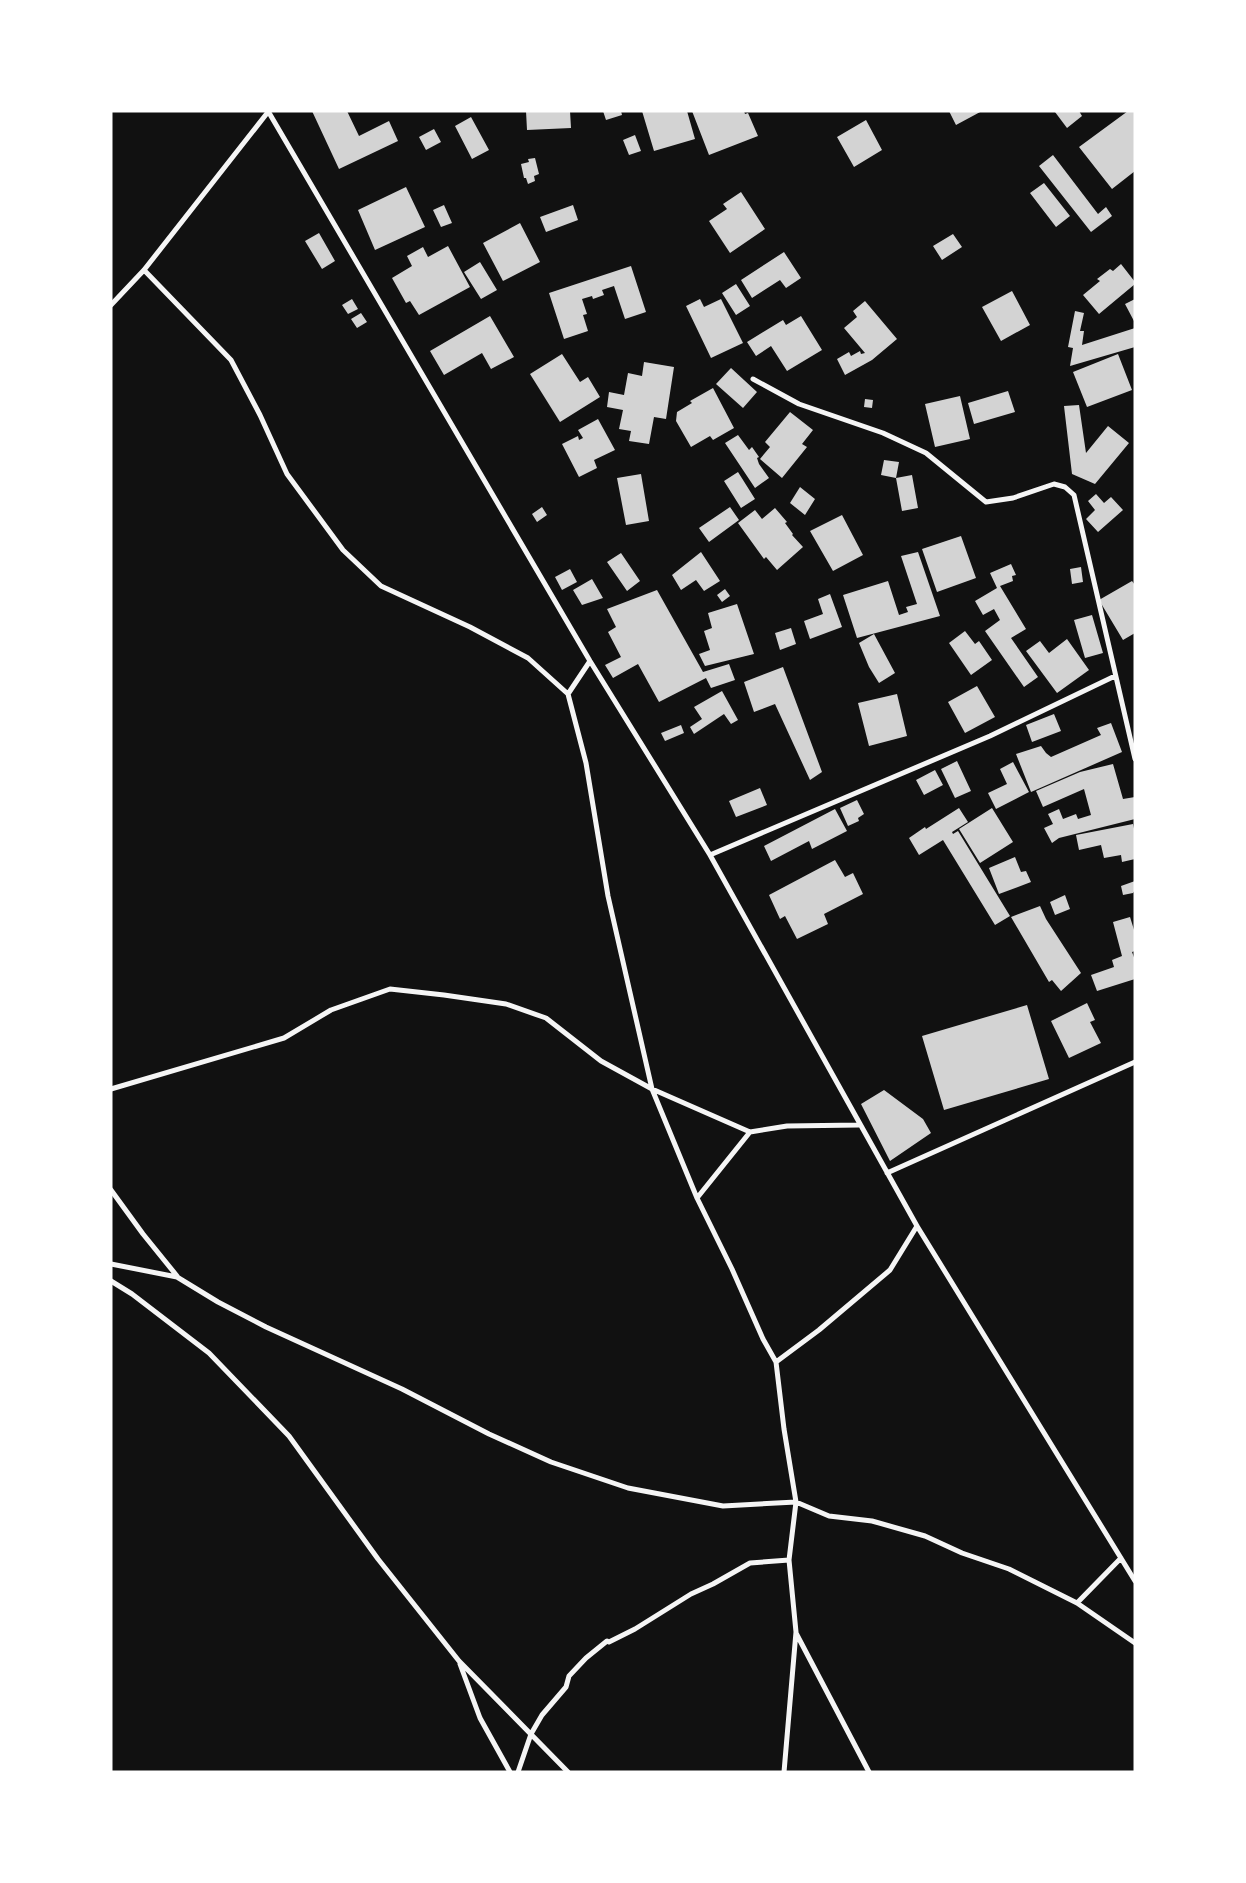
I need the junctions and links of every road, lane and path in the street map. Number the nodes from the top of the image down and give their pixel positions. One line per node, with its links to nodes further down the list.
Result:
1 (268, 112): 2 (street); 5 (street)
2 (144, 270): 3 (street); 7 (street)
3 (111, 305)
4 (753, 378): 6 (street)
5 (590, 661): 7 (street); 9 (street)
6 (1115, 676): 8 (street); 9 (street)
7 (568, 694): 12 (street)
8 (1135, 759)
9 (710, 854): 13 (street)
10 (1135, 1062): 15 (street)
11 (111, 1089): 12 (street)
12 (652, 1089): 14 (street); 17 (street)
13 (859, 1125): 14 (street); 15 (street)
14 (750, 1132): 17 (street)
15 (887, 1173): 18 (street)
16 (111, 1190): 20 (street)
17 (697, 1198): 22 (street)
18 (917, 1226): 22 (street); 24 (street)
19 (111, 1264): 20 (street)
20 (177, 1276): 23 (street)
21 (111, 1281): 30 (street)
22 (776, 1362): 23 (street)
23 (796, 1502): 25 (street); 27 (street)
24 (1121, 1558): 26 (street); 27 (street)
25 (789, 1560): 28 (street); 31 (street)
26 (1135, 1581)
27 (1076, 1602): 29 (street)
28 (796, 1632): 35 (street); 36 (street)
29 (1135, 1643)
30 (458, 1661): 31 (street); 32 (street)
31 (531, 1734): 33 (street); 34 (street)
32 (510, 1772)
33 (518, 1772)
34 (568, 1772)
35 (784, 1772)
36 (869, 1772)

